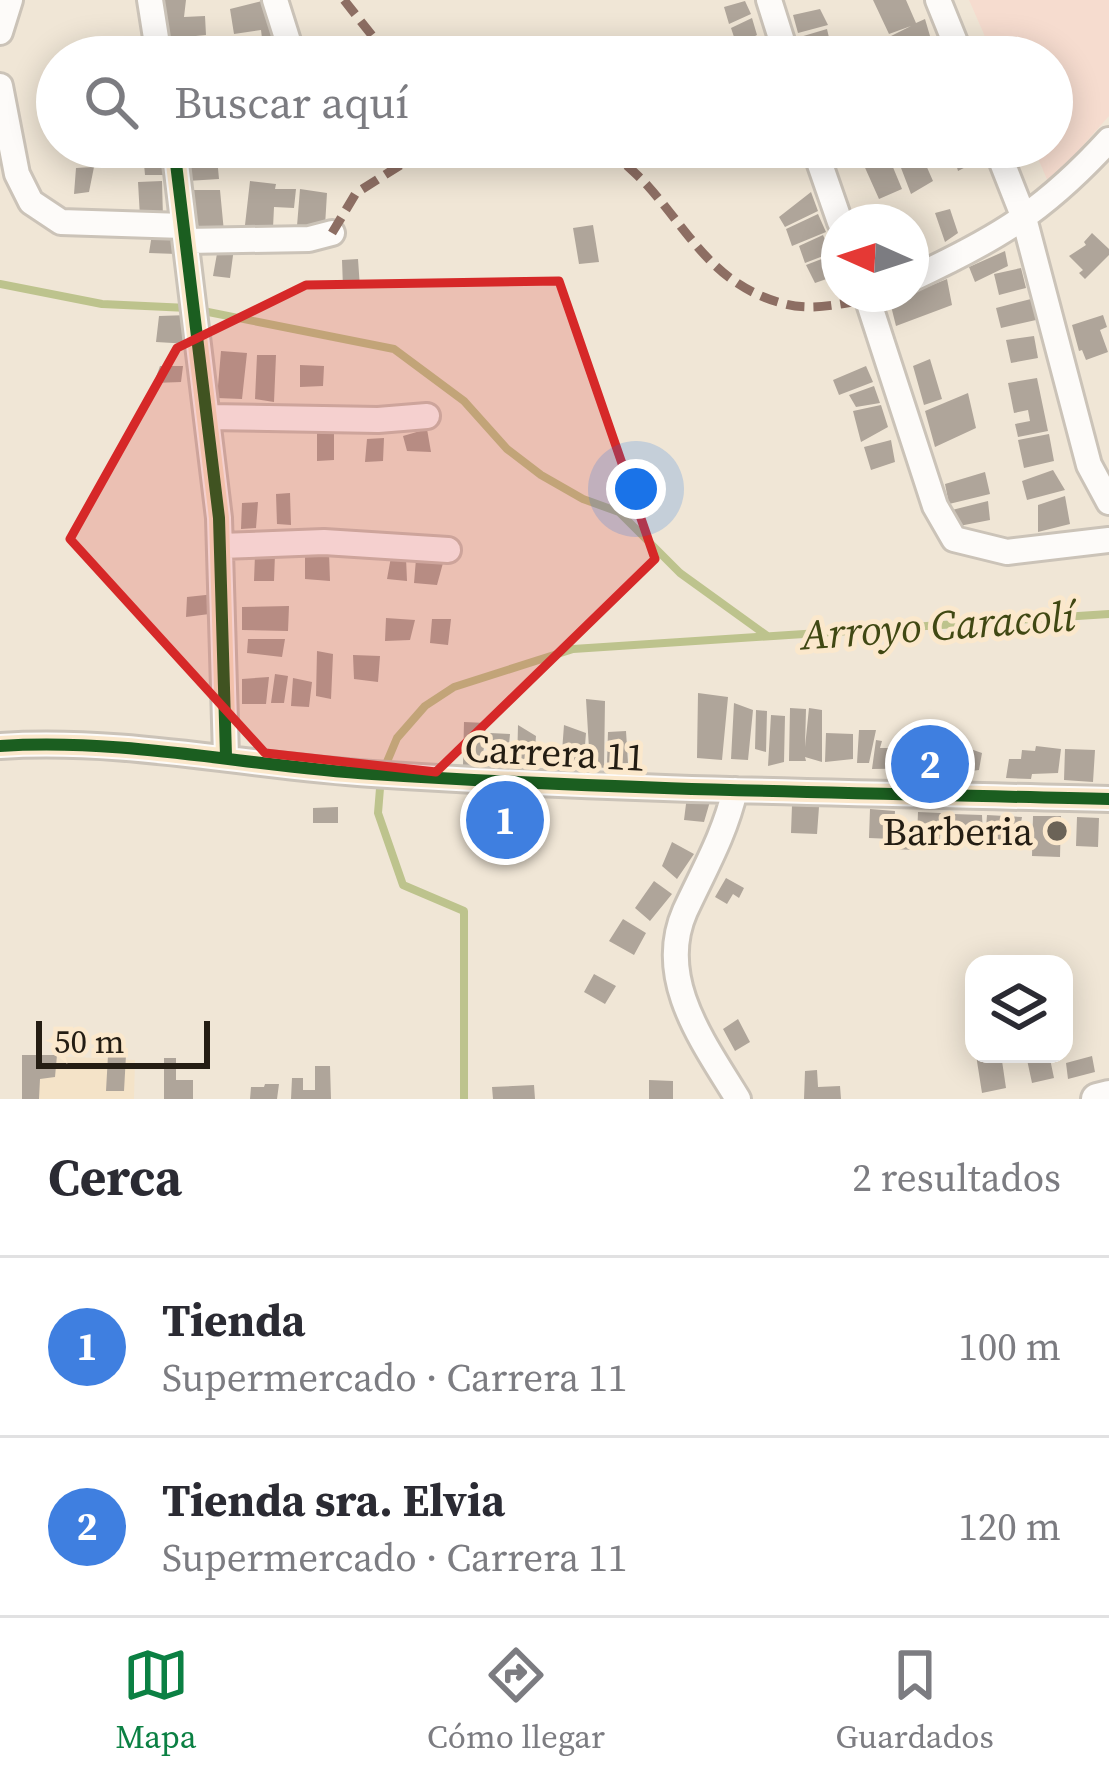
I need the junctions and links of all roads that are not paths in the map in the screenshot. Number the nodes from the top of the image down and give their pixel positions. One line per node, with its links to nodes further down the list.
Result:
1 (10, 0): 6 (street)
2 (150, 0): 7 (street)
3 (275, 0): 8 (street)
4 (770, 0): 9 (street)
5 (938, 0): 10 (street)
6 (0, 32)
7 (156, 36)
8 (286, 36)
9 (781, 36)
10 (953, 36)
11 (0, 86): 19 (street)
12 (1109, 140): 17 (street)
13 (176, 168): 19 (street)
14 (825, 168): 16 (street)
15 (1004, 168): 17 (street)
16 (835, 204)
17 (1024, 218): 20 (street); 24 (street)
18 (332, 232): 19 (street)
19 (184, 234): 23 (street)
20 (929, 271)
21 (875, 312): 25 (street)
22 (427, 416): 23 (street)
23 (208, 417): 26 (street)
24 (1109, 502)
25 (1109, 540)
26 (221, 547): 27 (street); 29 (street)
27 (448, 550)
28 (0, 746): 29 (street, Carrera 11)
29 (226, 756): 30 (street, Carrera 11)
30 (735, 790): 31 (street, Carrera 11); 33 (street)
31 (1109, 799)
32 (1109, 1096): 34 (street)
33 (738, 1099)
34 (1096, 1099)

